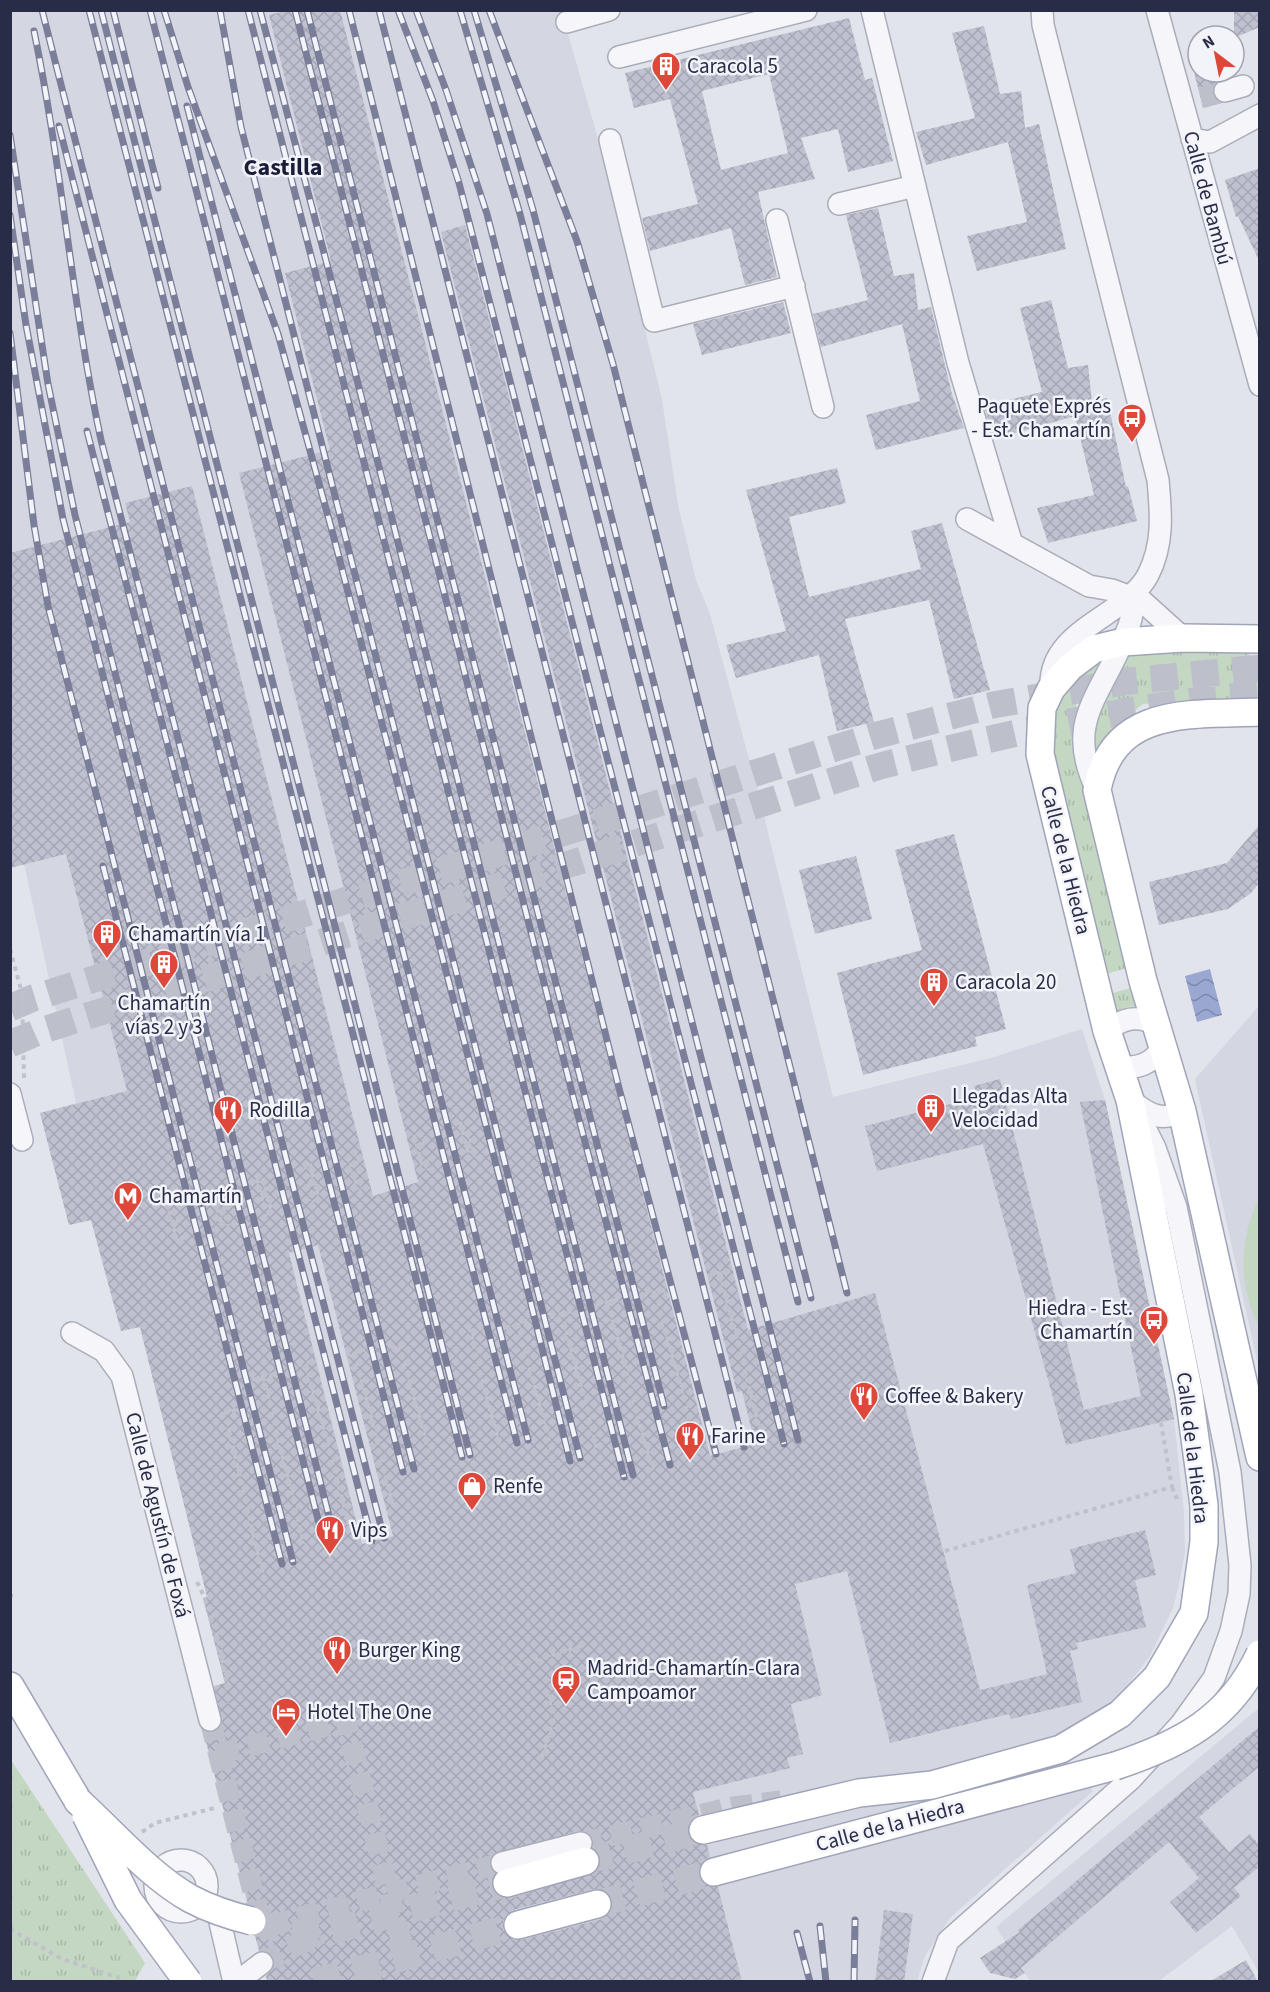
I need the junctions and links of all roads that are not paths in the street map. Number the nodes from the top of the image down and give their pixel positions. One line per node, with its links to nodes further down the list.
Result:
1 (609, 10): 6 (street)
2 (806, 10): 7 (street)
3 (872, 10): 11 (street)
4 (1157, 10): 9 (street, Calle de Bambú)
5 (1040, 15): 19 (street, Calle de la Hiedra)
6 (567, 22)
7 (619, 57)
8 (1260, 115): 9 (street)
9 (1192, 139): 15 (street, Calle de Bambú)
10 (610, 140): 14 (street)
11 (915, 186): 12 (street); 18 (street)
12 (839, 204)
13 (777, 220): 14 (street)
14 (794, 286): 16 (street)
15 (1260, 385)
16 (823, 407)
17 (967, 519): 18 (street)
18 (1011, 541): 19 (street)
19 (1131, 597): 20 (street); 22 (street); 23 (street, Calle de la Hiedra)
20 (1183, 638): 21 (main road, Calle de la Hiedra); 22 (main road, Calle de la Hiedra)
21 (1260, 639)
22 (1123, 642): 23 (main road, Calle de la Hiedra); 25 (street)
23 (1051, 689): 26 (main road, Calle de la Hiedra)
24 (1260, 712): 25 (main road)
25 (1097, 790): 27 (main road)
26 (1107, 1031): 27 (street); 28 (main road, Calle de la Hiedra)
27 (1160, 1035): 28 (street); 31 (main road)
28 (1117, 1065): 30 (main road, Calle de la Hiedra)
29 (17, 1087): 32 (street)
30 (1130, 1100): 31 (street); 33 (street, Calle de la Hiedra); 40 (main road, Calle de la Hiedra)
31 (1182, 1111): 34 (main road)
32 (22, 1140)
33 (1163, 1166): 34 (street); 56 (street, Calle de la Hiedra)
34 (1200, 1186): 36 (main road)
35 (72, 1333): 39 (street, Calle de Agustín de Foxá)
36 (1260, 1457)
37 (1260, 1654): 43 (main road, Calle de la Hiedra, bridge)
38 (10, 1686): 41 (main road)
39 (210, 1720)
40 (859, 1793): 42 (main road, Calle de la Hiedra); 43 (main road, Calle de la Hiedra)
41 (78, 1801): 50 (main road, bridge); 54 (main road, bridge)
42 (703, 1830)
43 (797, 1849): 45 (main road, Calle de la Hiedra)
44 (583, 1852): 46 (main road)
45 (714, 1872)
46 (505, 1873)
47 (205, 1896): 49 (street); 49 (street); 55 (street)
48 (597, 1904): 51 (main road)
49 (162, 1905): 53 (street)
50 (252, 1921)
51 (518, 1925)
52 (262, 1963): 55 (street)
53 (172, 1982)
54 (188, 1982)
55 (235, 1982)
56 (933, 1982)

